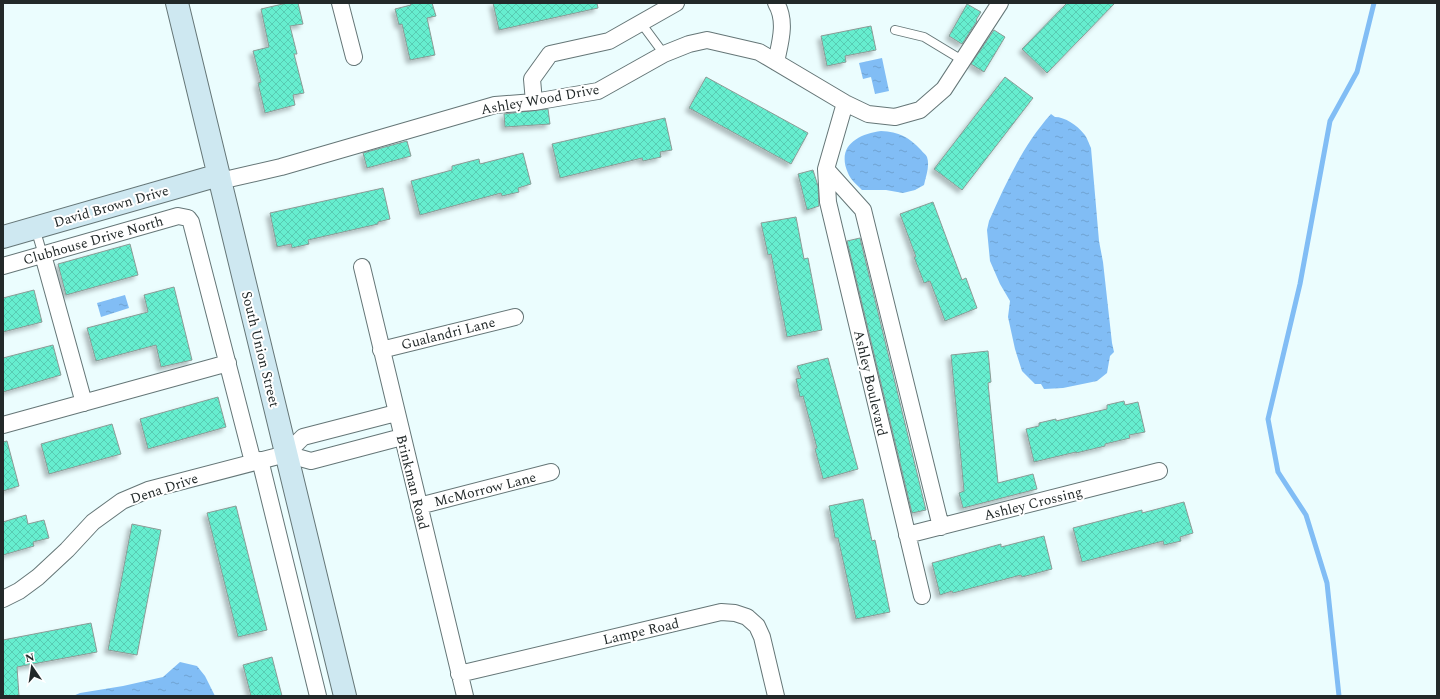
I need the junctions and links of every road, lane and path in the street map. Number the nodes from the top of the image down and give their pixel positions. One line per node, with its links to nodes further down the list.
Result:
1 (177, 3): 15 (street, South Union Street)
2 (340, 3): 9 (street)
3 (676, 3): 6 (street)
4 (776, 3): 11 (street)
5 (1000, 3): 10 (street, Ashley Wood Drive)
6 (641, 23): 8 (lane); 12 (street)
7 (895, 30): 10 (lane)
8 (664, 54): 11 (street, Ashley Wood Drive); 12 (street, Ashley Wood Drive)
9 (354, 57)
10 (962, 60): 13 (street, Ashley Wood Drive)
11 (776, 62): 13 (street, Ashley Wood Drive)
12 (534, 102): 15 (street, Ashley Wood Drive)
13 (846, 103): 14 (street, Ashley Boulevard)
14 (826, 169): 33 (street); 34 (street, Ashley Boulevard)
15 (219, 178): 16 (street, David Brown Drive); 28 (street, South Union Street)
16 (35, 228): 17 (street, David Brown Drive); 18 (lane)
17 (3, 237)
18 (43, 255): 19 (street, Clubhouse Drive North); 23 (street, Clubhouse Drive North); 24 (street)
19 (3, 266)
20 (362, 267): 22 (street, Brinkman Road)
21 (514, 317): 22 (street, Gualandri Lane)
22 (381, 350): 25 (street, Brinkman Road)
23 (228, 363): 24 (street); 29 (street)
24 (84, 403): 26 (street)
25 (396, 413): 27 (street, Brinkman Road); 28 (street)
26 (3, 425)
27 (402, 437): 28 (street); 32 (street, Brinkman Road)
28 (286, 454): 29 (street, Dena Drive); 40 (street, South Union Street)
29 (256, 461): 36 (street, Dena Drive); 39 (street)
30 (1160, 470): 33 (street, Ashley Crossing)
31 (552, 472): 32 (street, McMorrow Lane)
32 (419, 506): 37 (street, Brinkman Road)
33 (941, 527): 34 (street, Ashley Crossing)
34 (907, 535): 35 (street, Ashley Boulevard)
35 (922, 596)
36 (3, 599)
37 (459, 674): 38 (street, Lampe Road); 41 (street, Brinkman Road)
38 (775, 692)
39 (318, 696)
40 (345, 696)
41 (465, 696)

